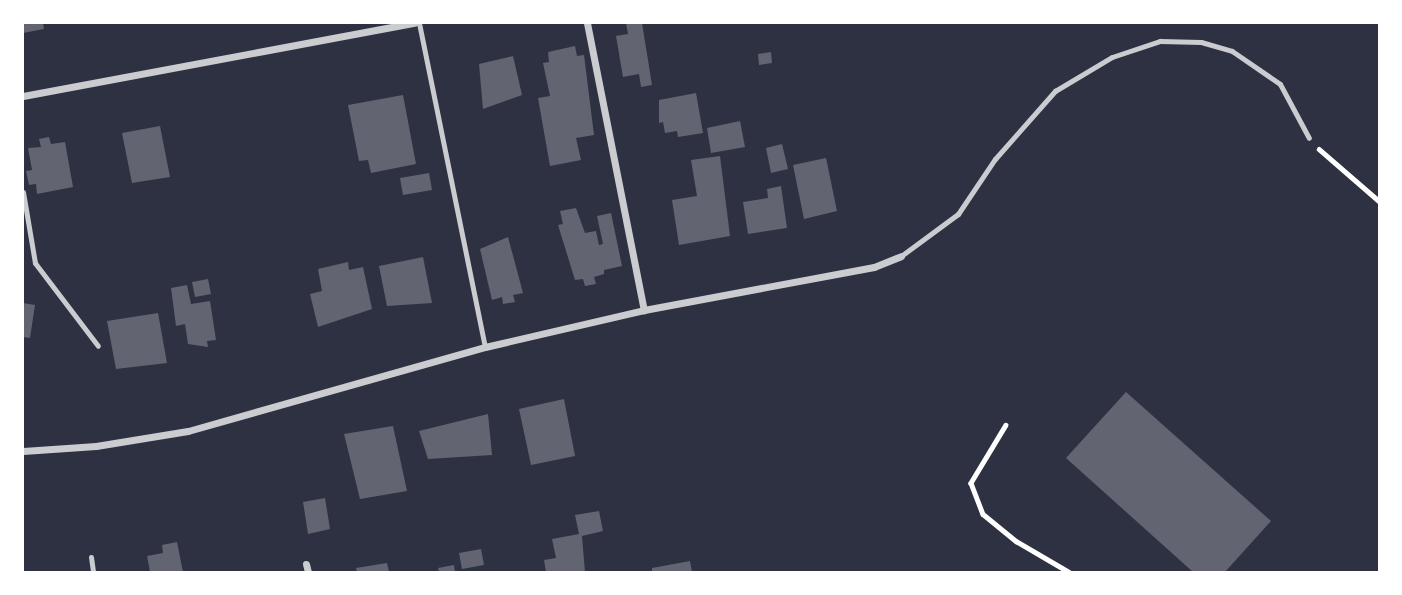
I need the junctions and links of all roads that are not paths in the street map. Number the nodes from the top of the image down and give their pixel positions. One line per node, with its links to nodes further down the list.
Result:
1 (416, 23): 3 (street); 9 (lane)
2 (587, 23): 7 (street)
3 (23, 96)
4 (1309, 138): 6 (lane)
5 (23, 192): 8 (lane)
6 (901, 256): 7 (street)
7 (644, 310): 9 (street)
8 (97, 346)
9 (485, 347): 10 (street)
10 (23, 451)
11 (90, 557): 12 (lane)
12 (93, 572)

